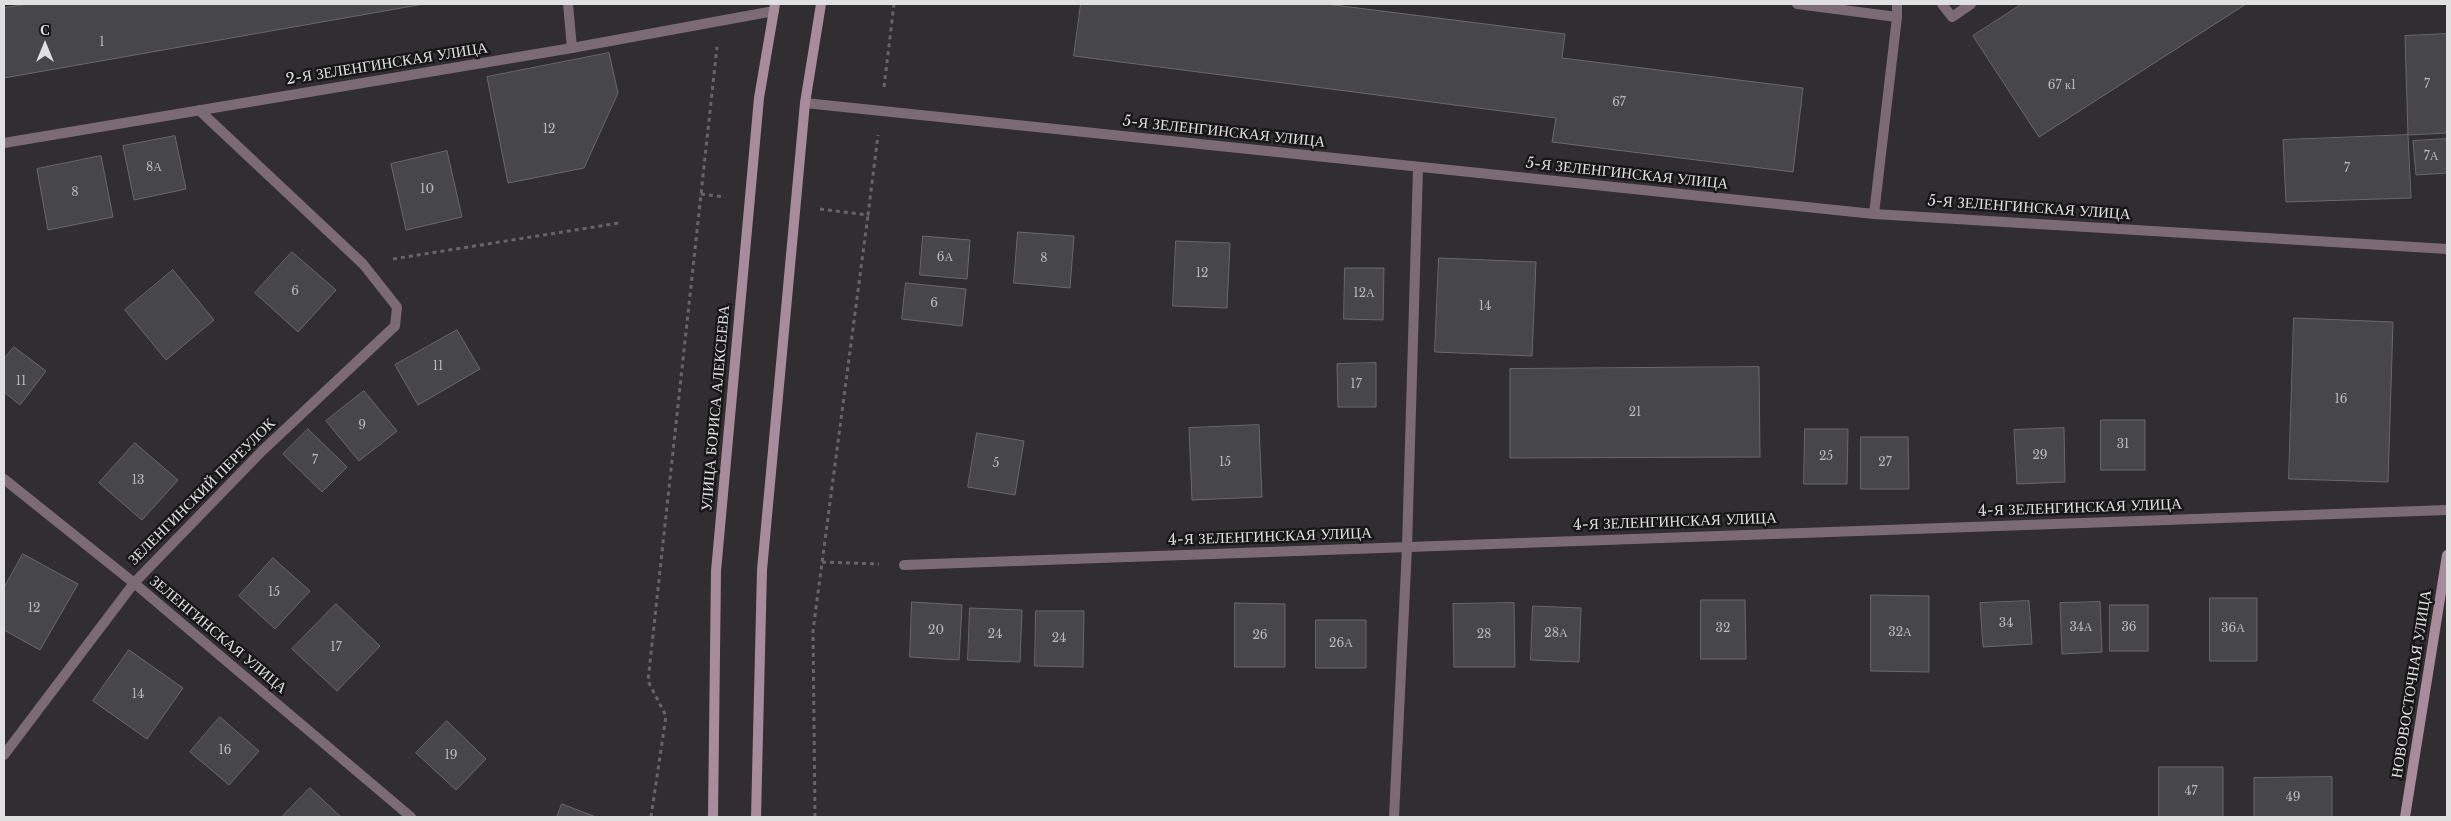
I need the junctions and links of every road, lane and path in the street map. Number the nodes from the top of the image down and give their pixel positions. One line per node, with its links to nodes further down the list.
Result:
1 (568, 4): 11 (street)
2 (821, 4): 12 (street)
3 (894, 4): 14 (path)
4 (1797, 4): 9 (street)
5 (1897, 4): 9 (street)
6 (1942, 4): 7 (street)
7 (1971, 4)
8 (775, 8): 10 (street, 2-Я ЗЕЛЕНГИНСКАЯ УЛИЦА); 32 (street, УЛИЦА БОРИСА АЛЕКСЕЕВА)
9 (1897, 17): 17 (street)
10 (720, 21): 11 (street, 2-Я ЗЕЛЕНГИНСКАЯ УЛИЦА); 31 (path)
11 (572, 48): 13 (street, 2-Я ЗЕЛЕНГИНСКАЯ УЛИЦА)
12 (805, 103): 14 (street, 5-Я ЗЕЛЕНГИНСКАЯ УЛИЦА); 33 (street)
13 (199, 110): 15 (street, 2-Я ЗЕЛЕНГИНСКАЯ УЛИЦА); 21 (street, ЗЕЛЕНГИНСКИЙ ПЕРЕУЛОК)
14 (881, 111): 16 (street, 5-Я ЗЕЛЕНГИНСКАЯ УЛИЦА)
15 (4, 143)
16 (1418, 168): 17 (street, 5-Я ЗЕЛЕНГИНСКАЯ УЛИЦА); 24 (street)
17 (1874, 214): 20 (street, 5-Я ЗЕЛЕНГИНСКАЯ УЛИЦА)
18 (868, 216): 26 (path)
19 (619, 223): 21 (path)
20 (2447, 249)
21 (363, 264): 28 (street, ЗЕЛЕНГИНСКИЙ ПЕРЕУЛОК)
22 (4, 479): 28 (street, ЗЕЛЕНГИНСКАЯ УЛИЦА)
23 (2447, 510): 24 (street, 4-Я ЗЕЛЕНГИНСКАЯ УЛИЦА)
24 (1407, 547): 27 (street, 4-Я ЗЕЛЕНГИНСКАЯ УЛИЦА); 35 (street)
25 (2447, 555): 36 (street, НОВОВОСТОЧНАЯ УЛИЦА)
26 (822, 562): 27 (path); 34 (path)
27 (904, 565)
28 (134, 583): 29 (street, ЗЕЛЕНГИНСКИЙ ПЕРЕУЛОК); 30 (street, ЗЕЛЕНГИНСКАЯ УЛИЦА)
29 (4, 755)
30 (411, 817)
31 (650, 817)
32 (713, 817)
33 (756, 817)
34 (815, 817)
35 (1394, 817)
36 (2406, 817)

